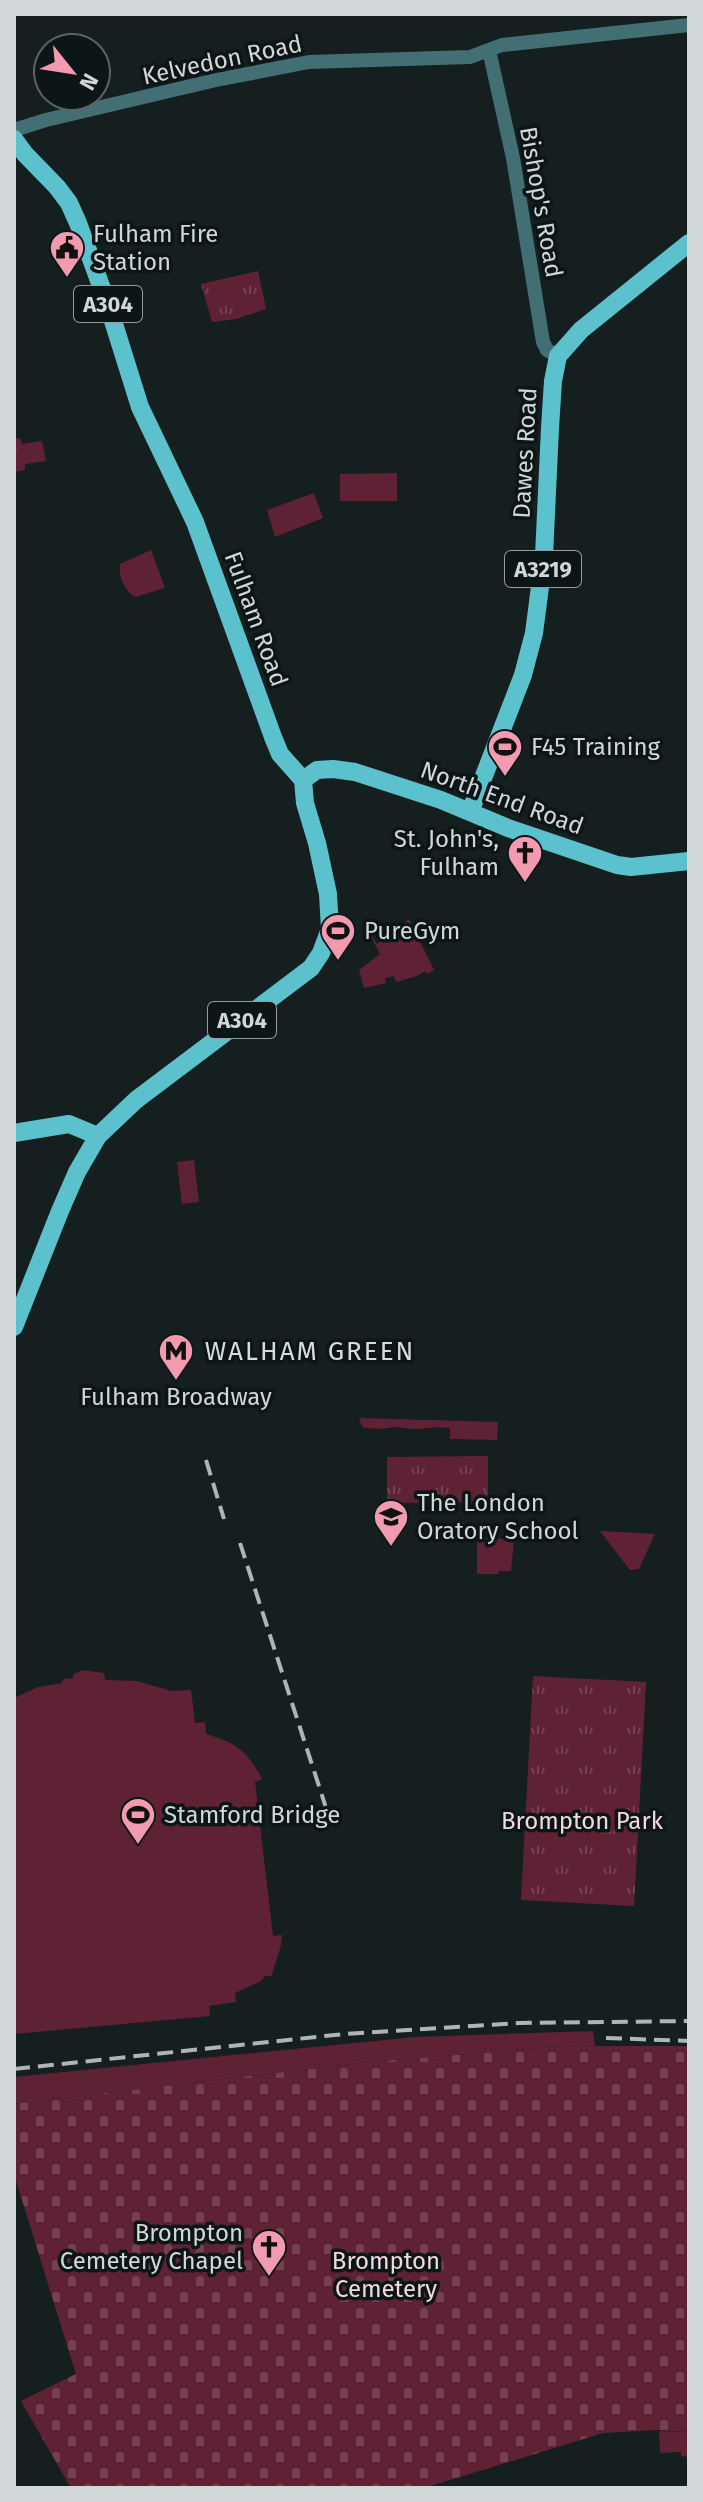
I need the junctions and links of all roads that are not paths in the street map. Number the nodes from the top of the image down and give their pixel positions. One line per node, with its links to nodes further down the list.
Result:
1 (689, 25): 2 (street, Kelvedon Road)
2 (489, 50): 3 (street, Kelvedon Road); 6 (street, Bishop's Road)
3 (14, 130)
4 (14, 139): 7 (main road, Fulham Road / A304)
5 (689, 243): 6 (main road, Dawes Road)
6 (558, 356): 8 (main road, Dawes Road / A3219)
7 (303, 780): 8 (main road, North End Road); 11 (main road, Fulham Road / A304)
8 (470, 812): 9 (main road, North End Road)
9 (689, 861)
10 (14, 1133): 11 (main road)
11 (98, 1136): 12 (main road, A304)
12 (14, 1327)

